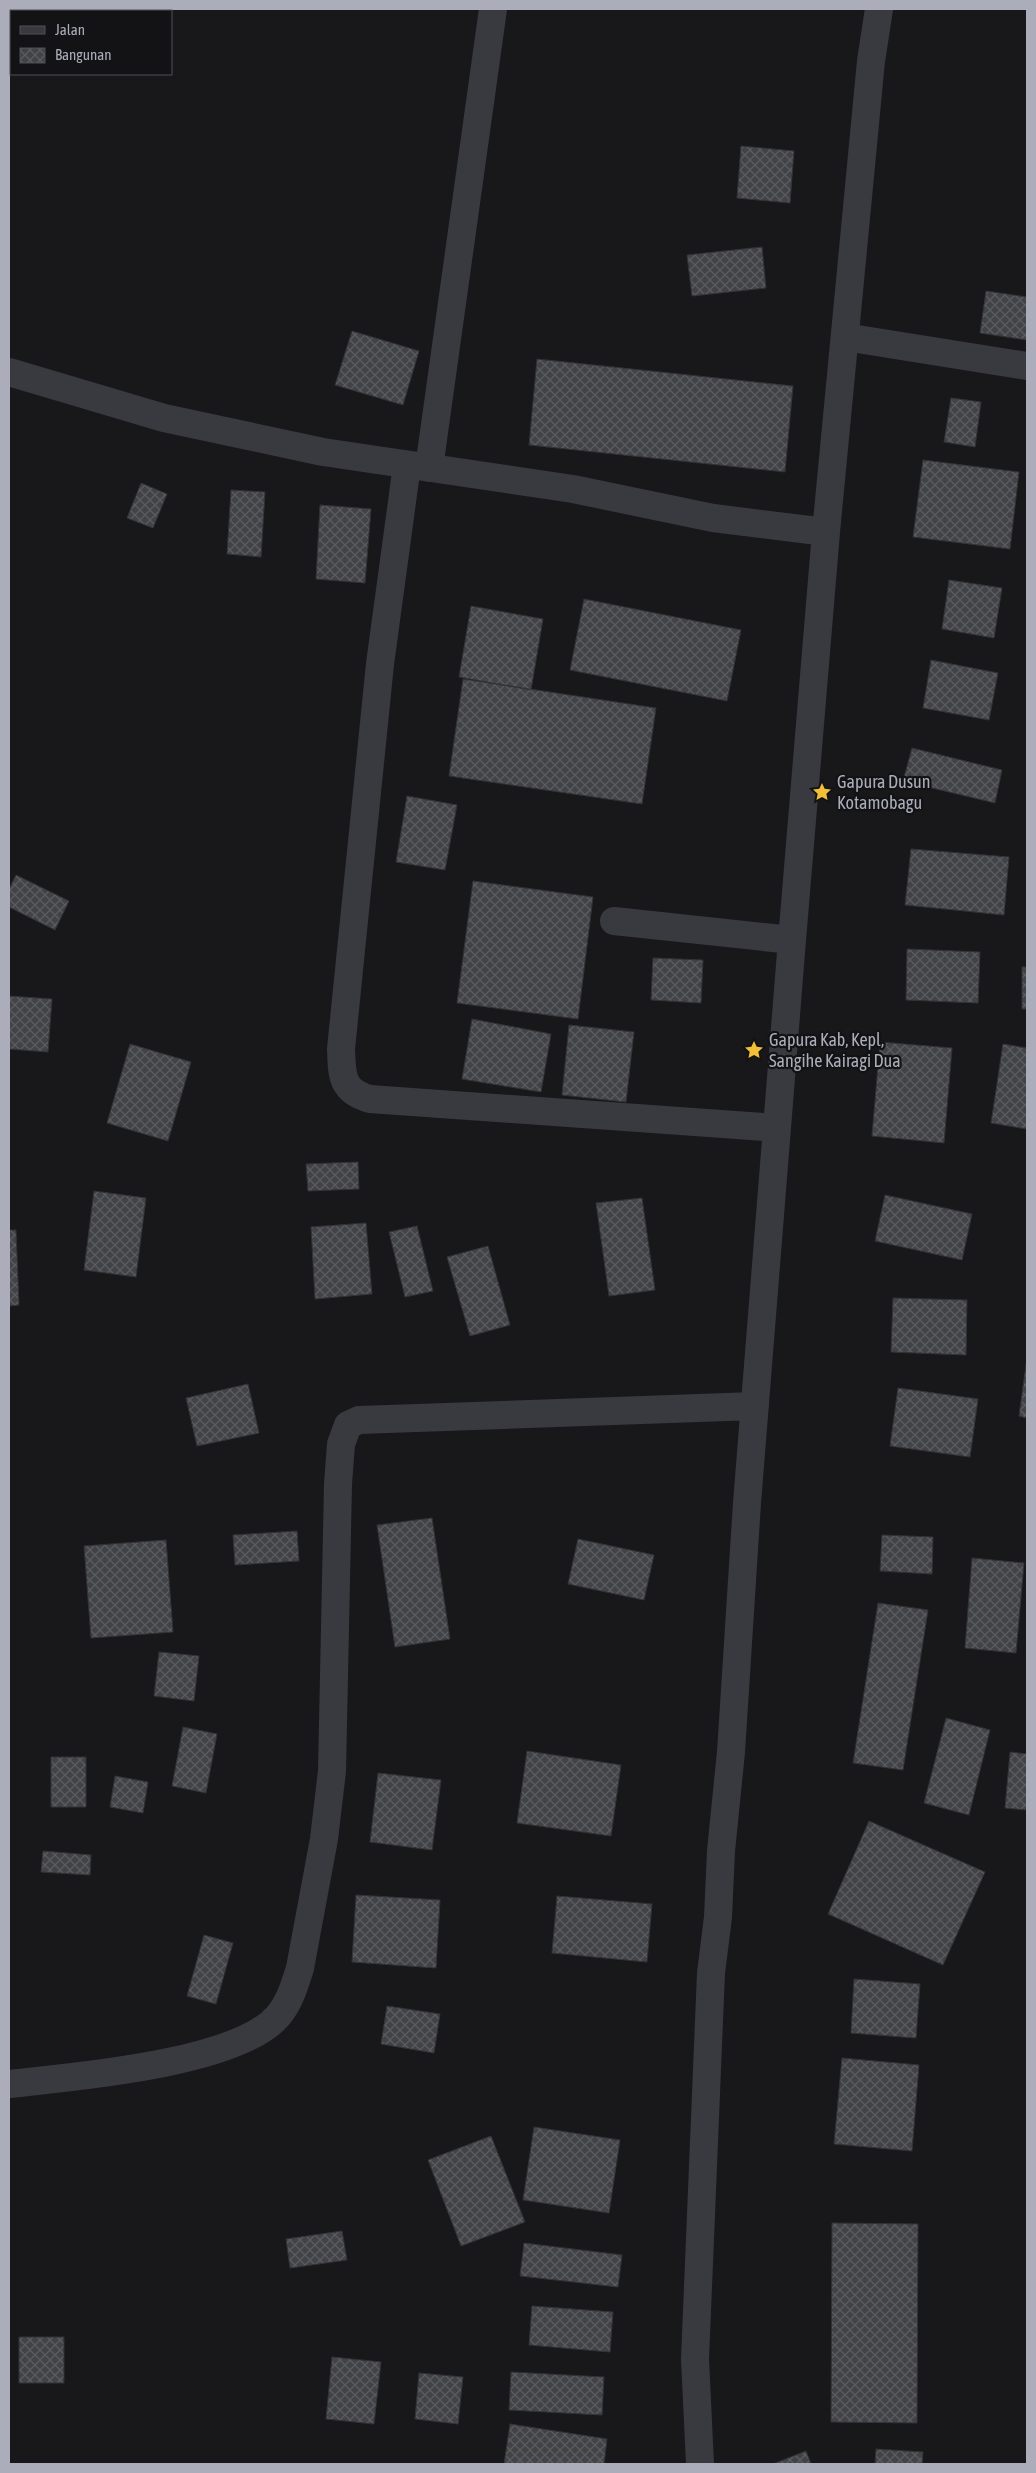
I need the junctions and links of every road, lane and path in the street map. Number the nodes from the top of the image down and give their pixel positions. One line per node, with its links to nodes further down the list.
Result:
1 (493, 9): 6 (street)
2 (879, 9): 3 (street)
3 (845, 337): 4 (street); 7 (street)
4 (1027, 366)
5 (9, 372): 6 (street)
6 (418, 466): 7 (street); 10 (street)
7 (826, 532): 9 (street)
8 (614, 920): 9 (street)
9 (792, 940): 10 (street)
10 (777, 1128): 11 (street)
11 (755, 1406): 12 (street); 13 (street)
12 (9, 2084)
13 (700, 2464)

